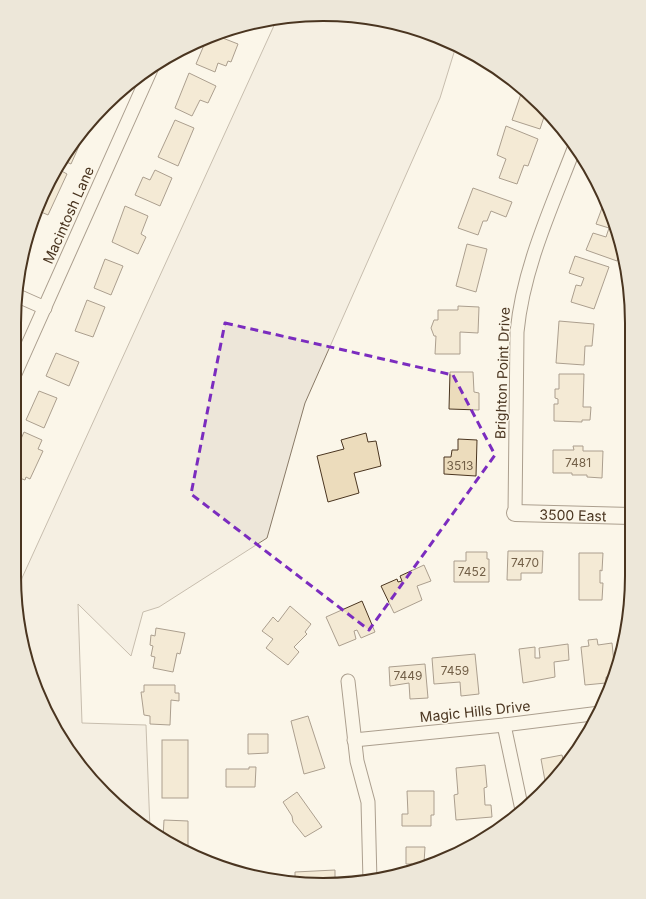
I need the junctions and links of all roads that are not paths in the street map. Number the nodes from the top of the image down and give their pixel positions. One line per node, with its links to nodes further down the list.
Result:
1 (147, 77): 4 (street, Macintosh Lane)
2 (573, 153): 6 (street, Brighton Point Drive)
3 (23, 298): 4 (street)
4 (45, 308): 5 (street, Macintosh Lane)
5 (21, 361)
6 (515, 513): 7 (street, 3500 East)
7 (625, 516)
8 (348, 681): 11 (street)
9 (592, 714): 10 (street, Magic Hills Drive)
10 (504, 725): 11 (street, Magic Hills Drive); 12 (street)
11 (354, 740): 13 (street)
12 (521, 804)
13 (370, 874)

